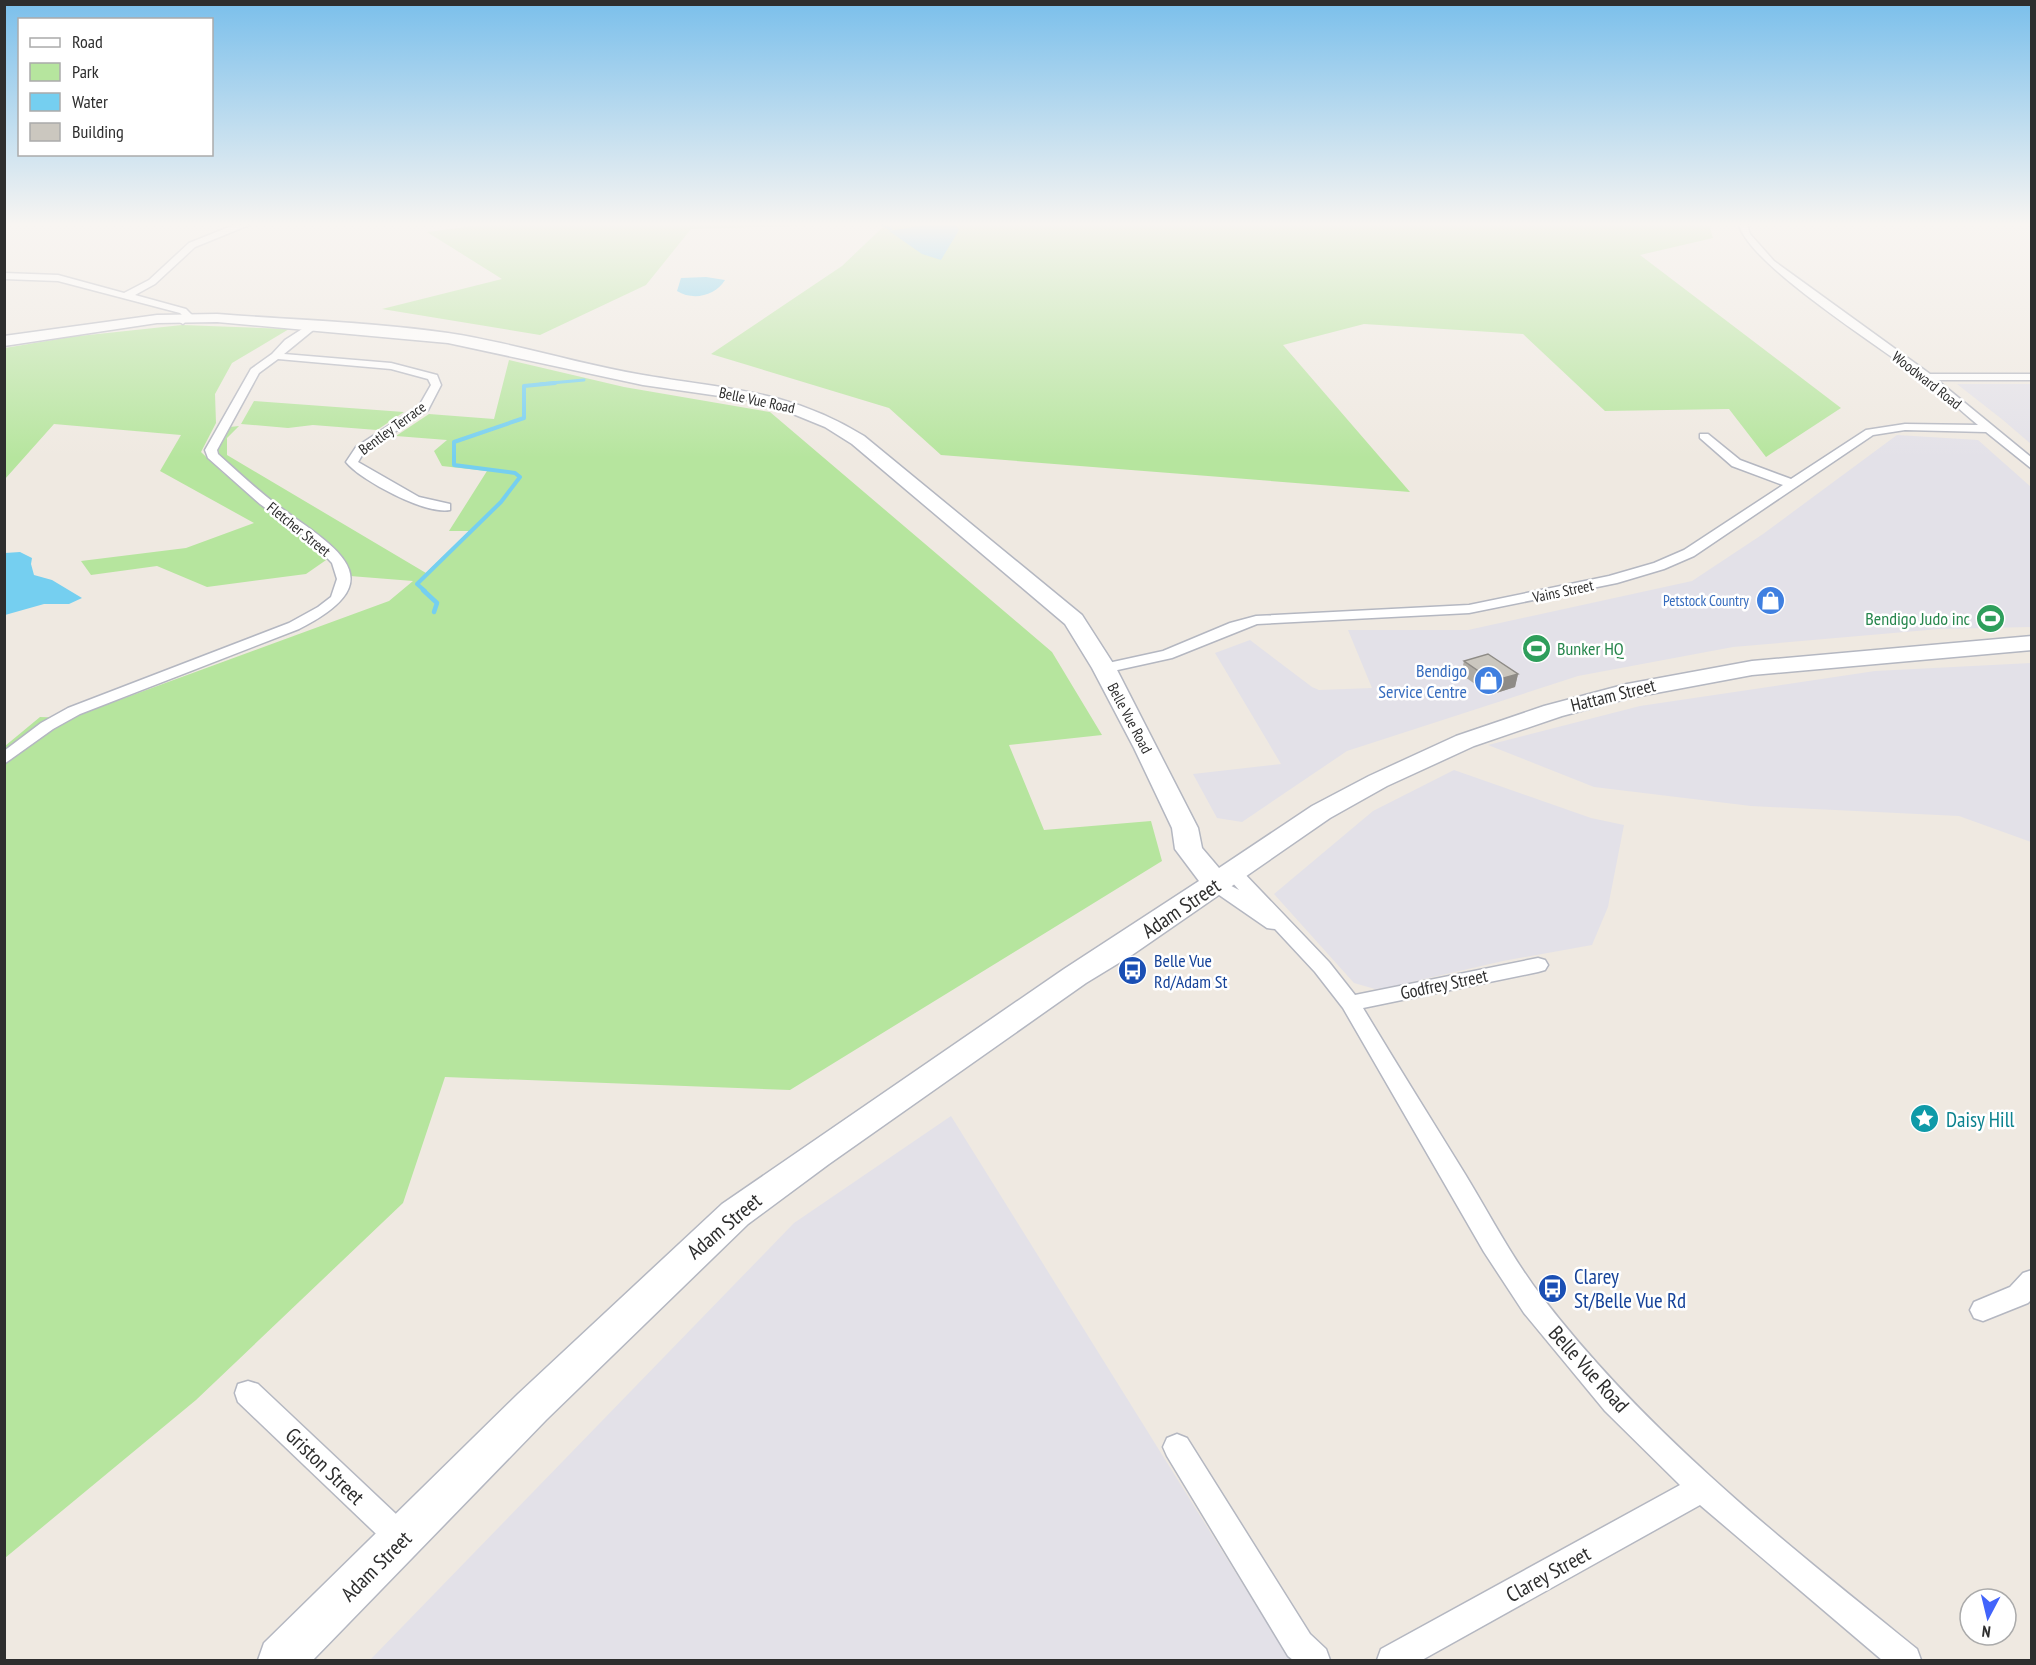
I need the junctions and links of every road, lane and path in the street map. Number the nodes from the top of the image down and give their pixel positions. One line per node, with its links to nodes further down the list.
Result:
1 (141, 303): 3 (street)
2 (1825, 303): 9 (street, Woodward Road)
3 (176, 316): 4 (street, Belle Vue Road); 4 (street, Belle Vue Road); 6 (street); 6 (street, Belle Vue Road)
4 (246, 321): 5 (street, Belle Vue Road)
5 (313, 325): 8 (street, Fletcher Street); 17 (street, Belle Vue Road)
6 (105, 327): 7 (street)
7 (4, 341)
8 (276, 356): 15 (street, Bentley Terrace); 18 (street, Fletcher Street)
9 (1927, 377): 10 (street); 11 (street, Woodward Road)
10 (2031, 377)
11 (1989, 429): 13 (street, Woodward Road); 14 (street, Vains Street)
12 (1704, 436): 14 (street)
13 (2031, 465)
14 (1790, 483): 17 (street, Vains Street)
15 (445, 507)
16 (2031, 643): 19 (street, Hattam Street)
17 (1104, 668): 19 (street, Belle Vue Road)
18 (4, 759)
19 (1225, 879): 21 (street, Belle Vue Road); 27 (street, Adam Street)
20 (1538, 965): 21 (street, Godfrey Street)
21 (1350, 1003): 26 (street, Belle Vue Road)
22 (2027, 1293): 23 (street)
23 (1983, 1310)
24 (248, 1393): 27 (street, Griston Street)
25 (1177, 1447): 29 (street)
26 (1705, 1487): 30 (street, Clarey Street); 31 (street, Belle Vue Road)
27 (403, 1540): 28 (street, Adam Street)
28 (281, 1660)
29 (1315, 1660)
30 (1392, 1660)
31 (1906, 1660)

